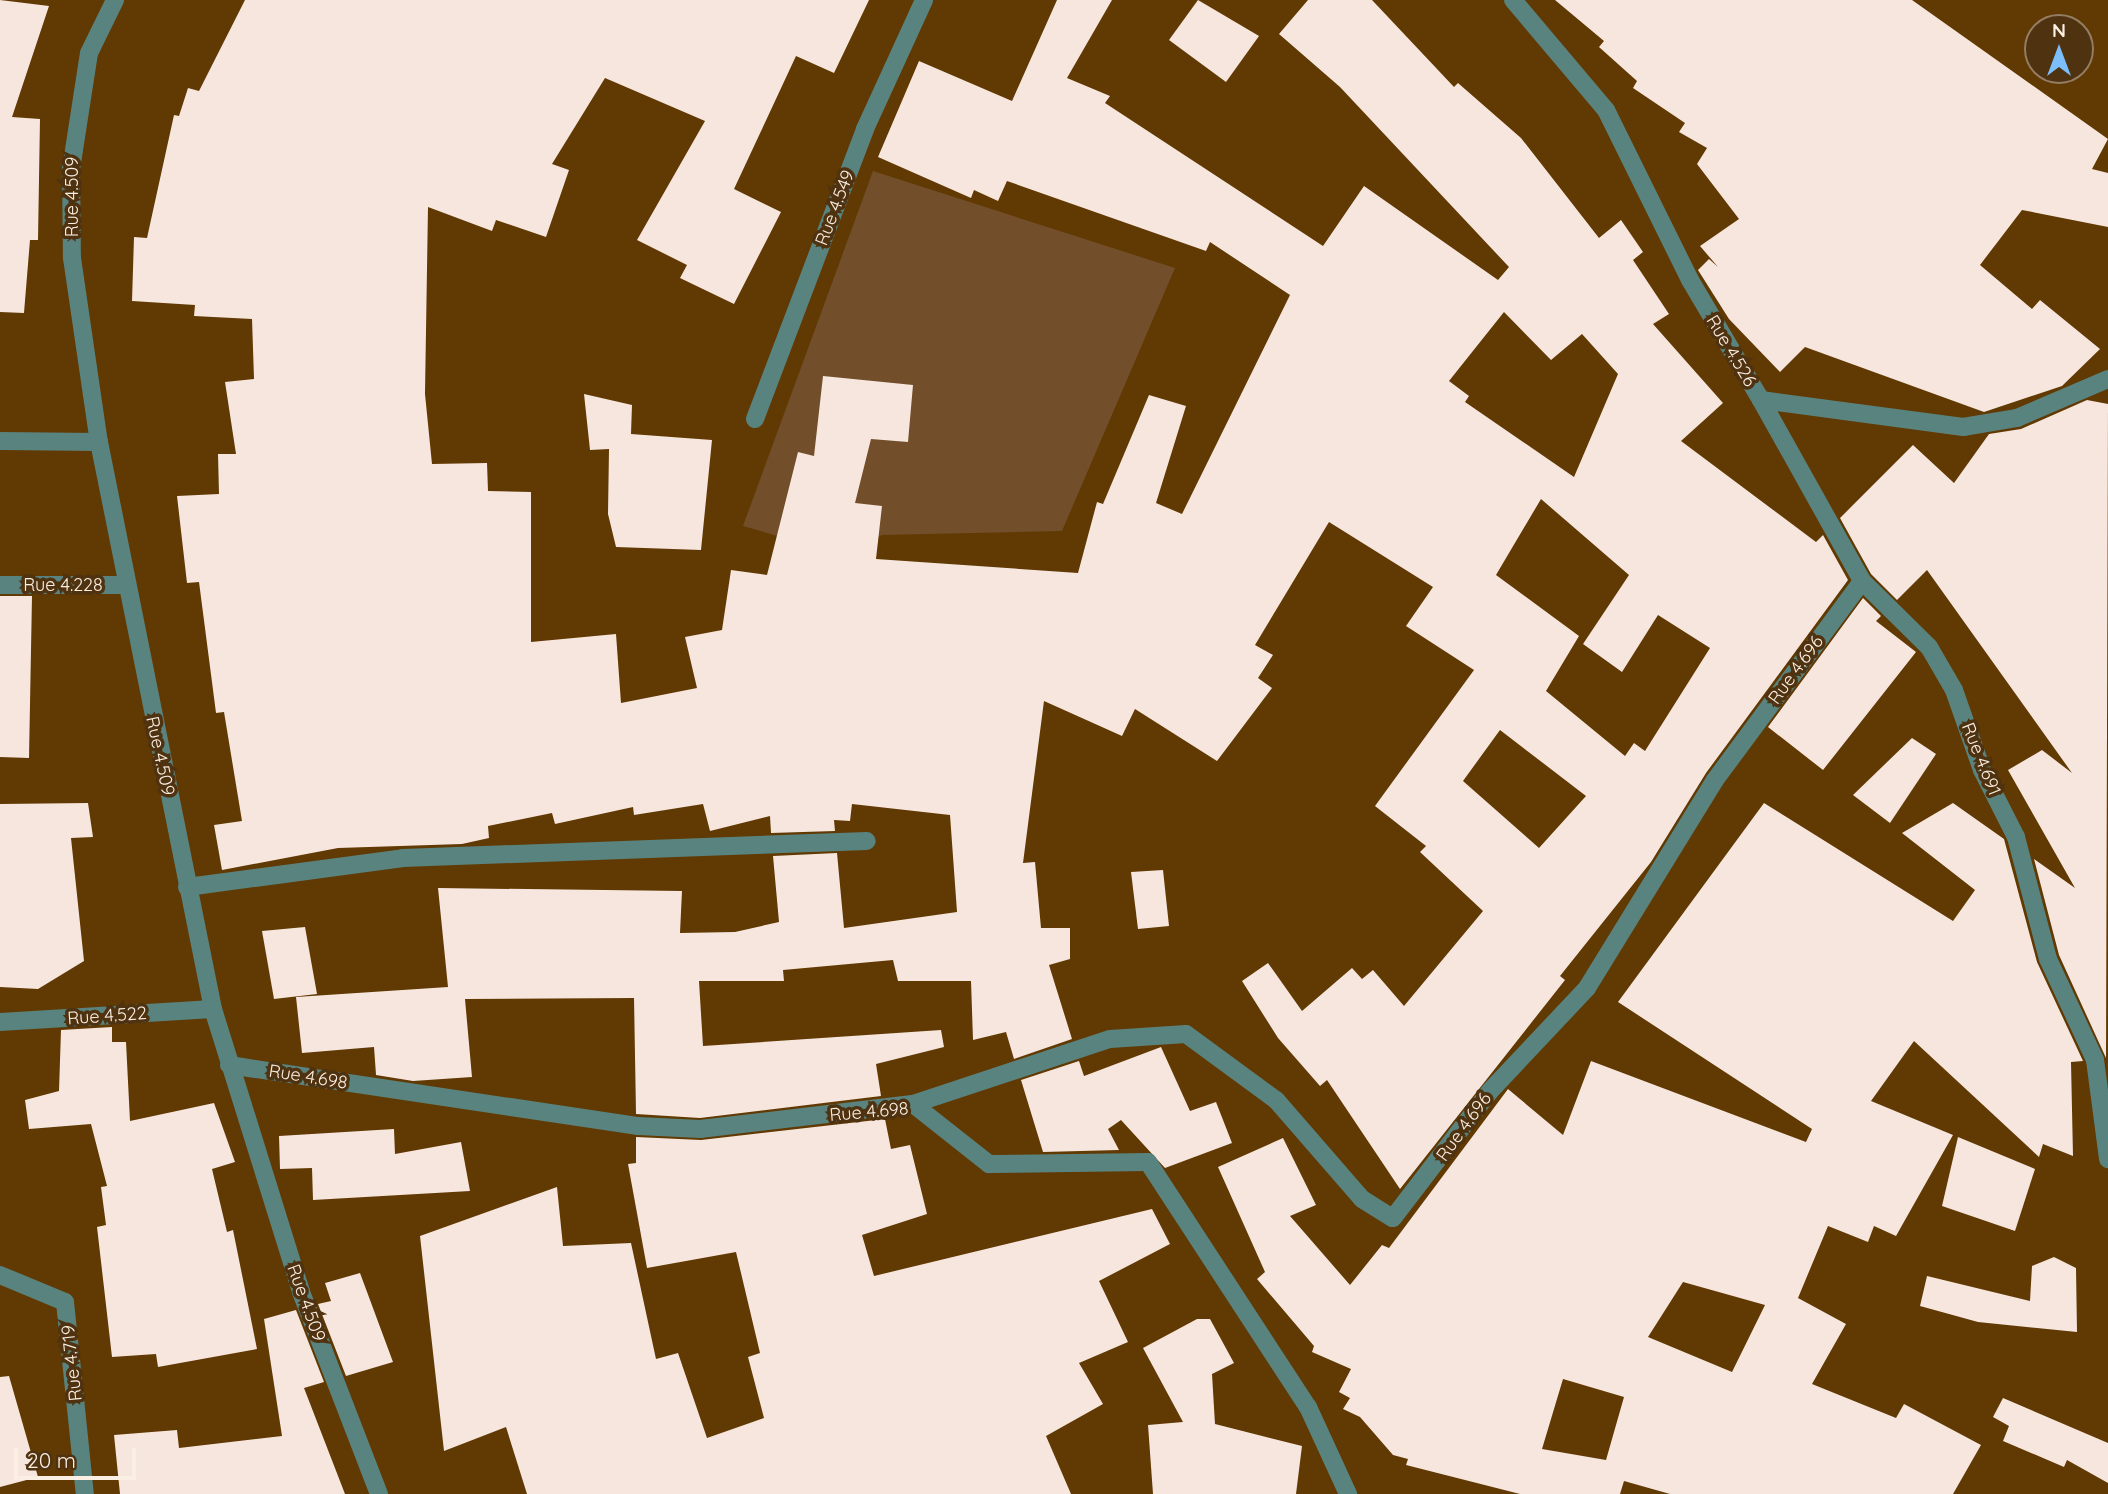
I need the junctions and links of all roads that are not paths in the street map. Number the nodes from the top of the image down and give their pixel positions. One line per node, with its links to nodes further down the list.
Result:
1 (115, 0): 8 (street, Rue 4.509)
2 (924, 0): 6 (street, Rue 4.549)
3 (1513, 0): 5 (street, Rue 4.526)
4 (2108, 379): 5 (street, Rue 4.526)
5 (1761, 401): 9 (street, Rue 4.691)
6 (755, 419)
7 (0, 441): 8 (street)
8 (99, 442): 11 (street, Rue 4.509)
9 (1862, 580): 17 (street, Rue 4.696); 18 (street, Rue 4.691)
10 (0, 585): 11 (street, Rue 4.228)
11 (125, 585): 13 (street, Rue 4.509)
12 (867, 841): 13 (street)
13 (187, 887): 14 (street, Rue 4.509)
14 (213, 1009): 15 (street, Rue 4.522); 16 (street, Rue 4.509)
15 (0, 1022)
16 (229, 1065): 17 (street, Rue 4.698); 21 (street, Rue 4.509)
17 (913, 1104): 22 (street, Rue 4.698)
18 (2108, 1159)
19 (0, 1275): 20 (street, Rue 4.719)
20 (85, 1494)
21 (379, 1494)
22 (1348, 1494)

